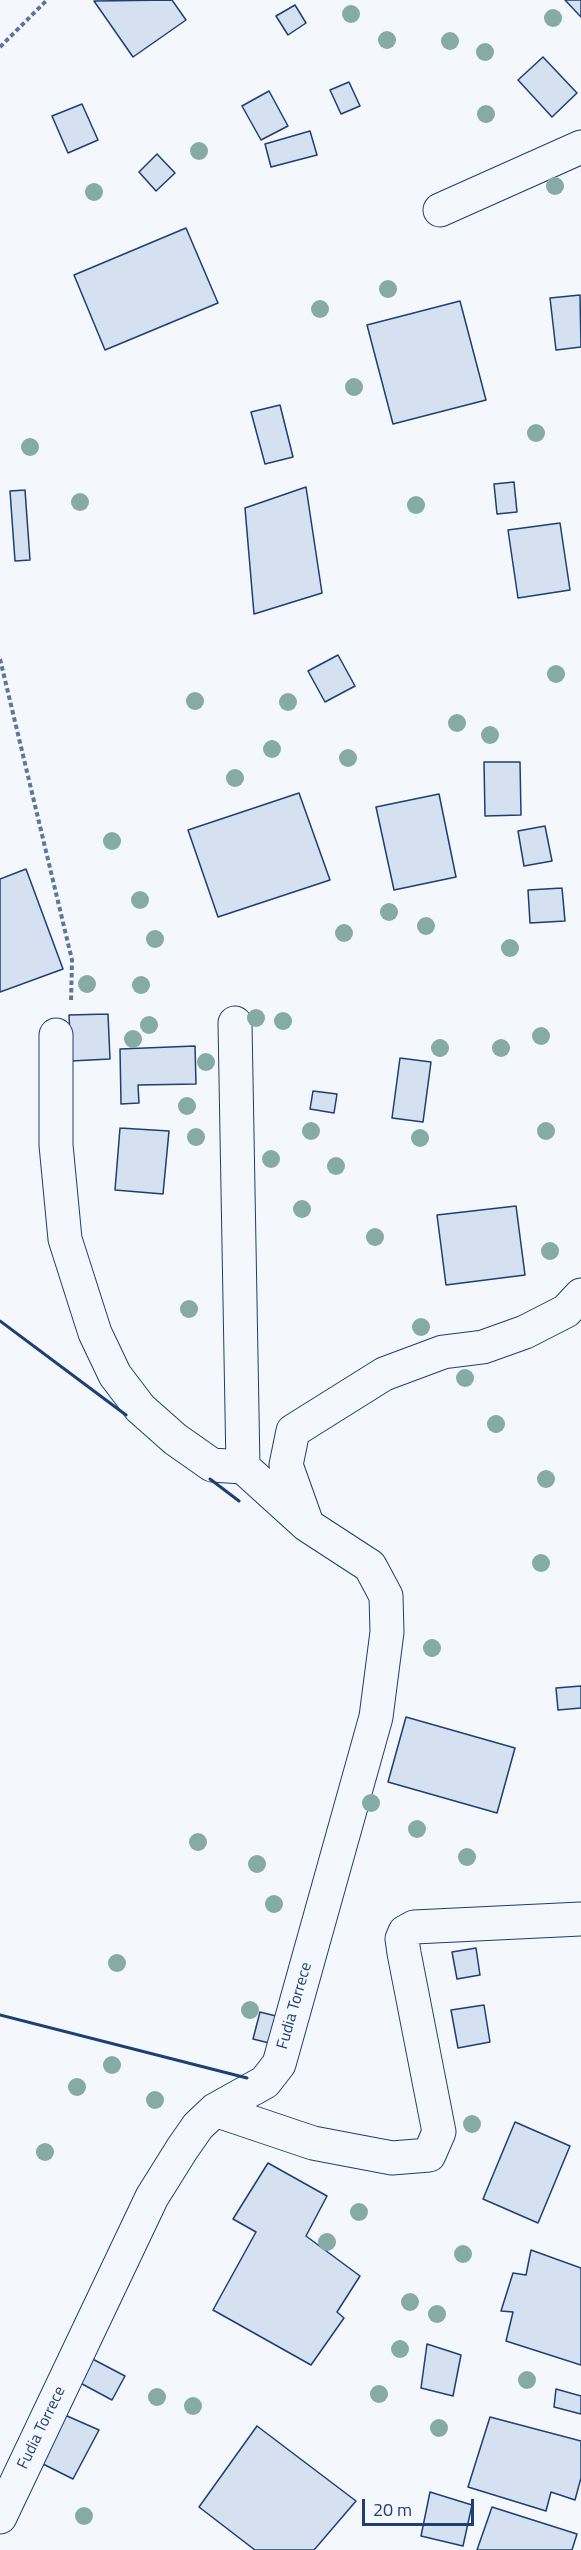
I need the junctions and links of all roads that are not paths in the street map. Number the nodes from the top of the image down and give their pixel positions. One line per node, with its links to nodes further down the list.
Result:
1 (581, 147): 2 (street)
2 (440, 210)
3 (235, 1023): 6 (street)
4 (56, 1035): 6 (street)
5 (581, 1294): 7 (street)
6 (243, 1467): 7 (street, Fudia Torrece)
7 (307, 1525): 9 (street, Fudia Torrece)
8 (581, 1919): 9 (street)
9 (215, 2110): 10 (street, Fudia Torrece)
10 (0, 2517)

